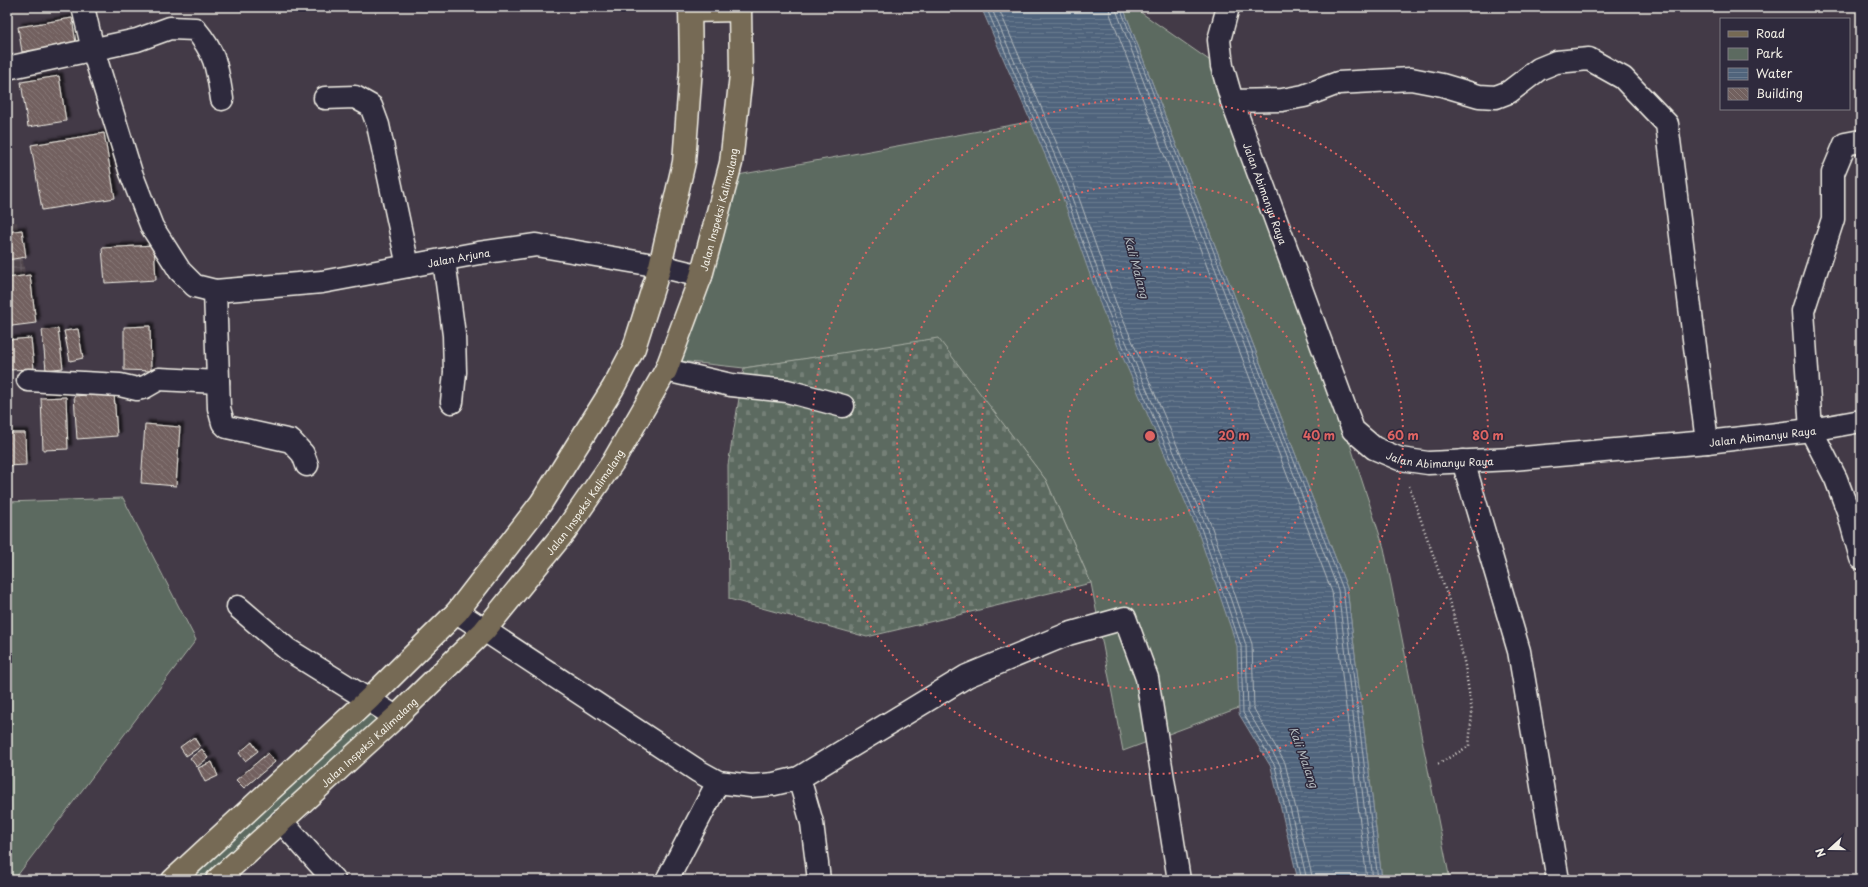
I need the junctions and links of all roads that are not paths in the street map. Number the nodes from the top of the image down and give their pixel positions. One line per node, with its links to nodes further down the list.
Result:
1 (83, 7): 5 (street, Jalan Arjuna)
2 (1228, 7): 9 (street, Jalan Abimanyu Raya)
3 (740, 8): 4 (main road); 14 (main road, Jalan Inspeksi Kalimalang)
4 (690, 9): 13 (main road)
5 (93, 50): 6 (street); 8 (street); 15 (street, Jalan Arjuna)
6 (7, 68)
7 (325, 98): 12 (street)
8 (222, 99)
9 (1232, 101): 23 (street); 24 (street, Jalan Abimanyu Raya)
10 (1861, 141): 22 (street)
11 (444, 260): 12 (street, Jalan Arjuna); 13 (street, Jalan Arjuna); 19 (street)
12 (408, 266): 15 (street, Jalan Arjuna)
13 (660, 266): 14 (street, Jalan Arjuna); 28 (main road)
14 (701, 276): 16 (main road, Jalan Inspeksi Kalimalang)
15 (216, 291): 18 (street)
16 (666, 370): 20 (street); 29 (main road, Jalan Inspeksi Kalimalang)
17 (28, 380): 18 (street)
18 (218, 382): 25 (street)
19 (452, 402)
20 (843, 406)
21 (1861, 421): 22 (street, Jalan Abimanyu Raya)
22 (1811, 430): 23 (street, Jalan Abimanyu Raya); 26 (street)
23 (1708, 442): 24 (street, Jalan Abimanyu Raya)
24 (1463, 461): 41 (street)
25 (307, 465)
26 (1861, 558)
27 (238, 607): 30 (street)
28 (457, 612): 29 (street); 30 (main road)
29 (484, 631): 31 (main road, Jalan Inspeksi Kalimalang); 33 (street)
30 (368, 700): 31 (street); 35 (main road)
31 (396, 717): 34 (main road, Jalan Inspeksi Kalimalang)
32 (799, 778): 33 (street); 39 (street); 40 (street)
33 (718, 782): 38 (street)
34 (281, 821): 36 (main road, Jalan Inspeksi Kalimalang); 37 (street)
35 (173, 880)
36 (217, 880)
37 (334, 880)
38 (668, 880)
39 (819, 880)
40 (1179, 880)
41 (1558, 880)

